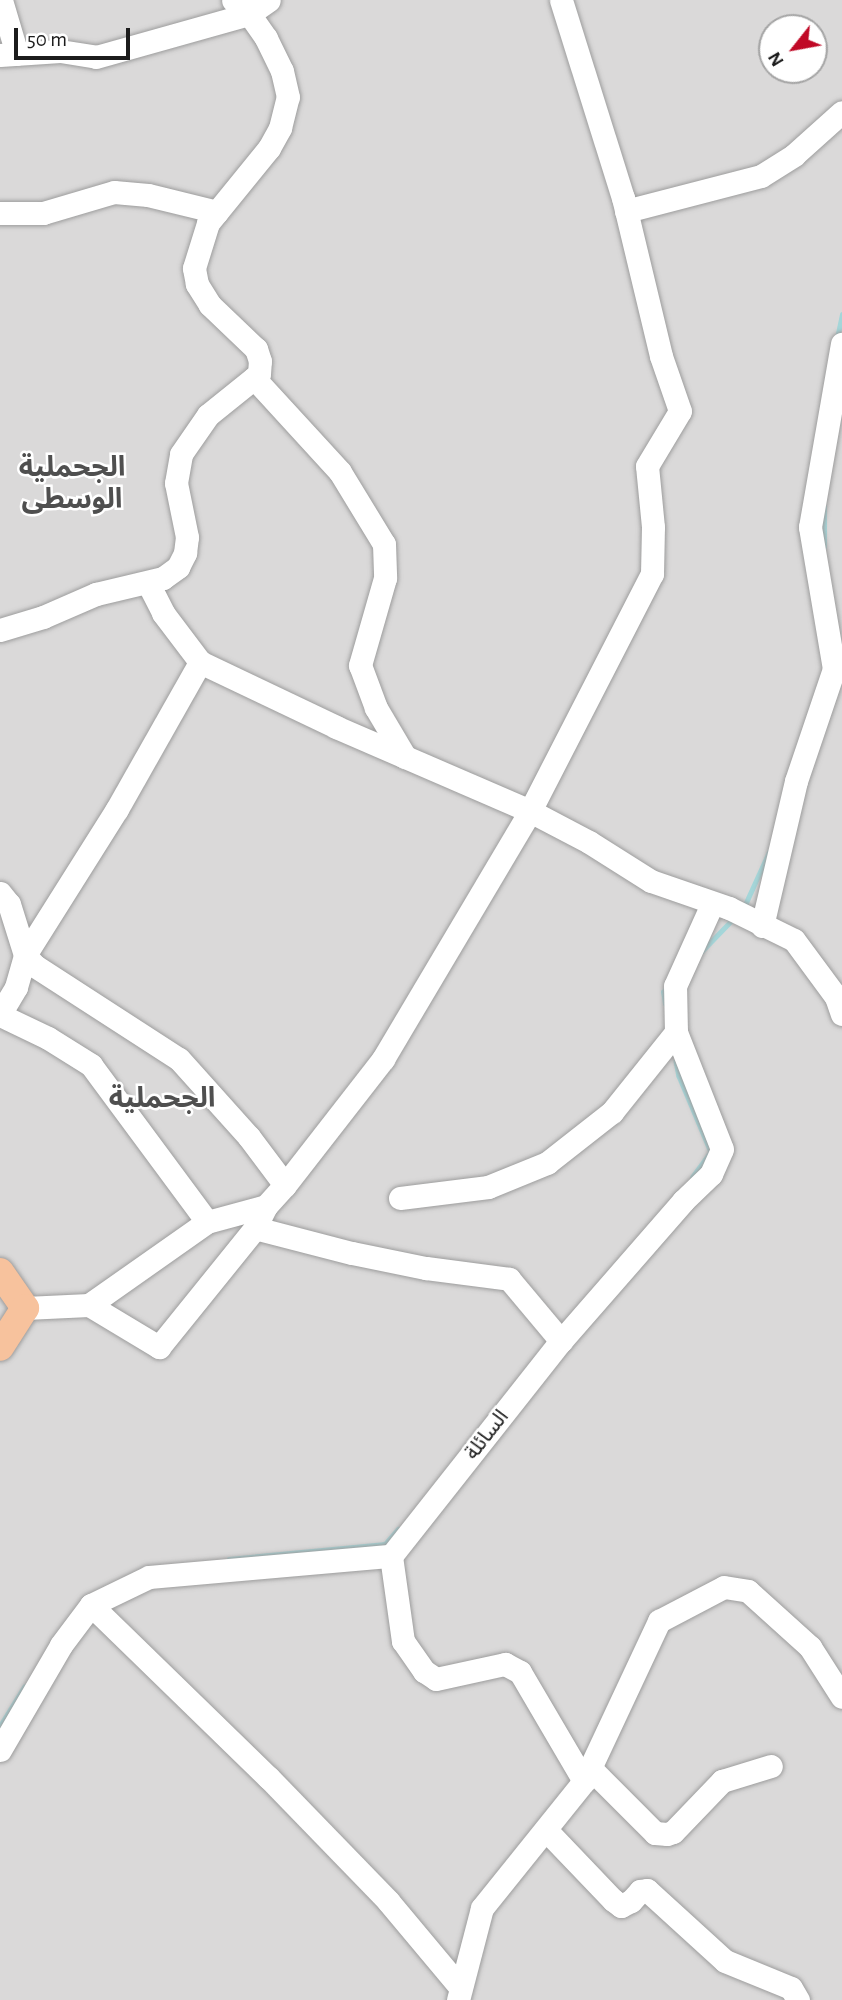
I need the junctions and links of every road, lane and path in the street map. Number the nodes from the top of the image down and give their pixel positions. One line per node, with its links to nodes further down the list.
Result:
1 (1, 0): 5 (street)
2 (269, 0): 4 (street)
3 (561, 0): 7 (street)
4 (241, 7): 5 (street); 8 (street)
5 (8, 54)
6 (842, 111): 7 (street)
7 (626, 211): 16 (street)
8 (217, 212): 9 (street); 11 (street)
9 (0, 213)
10 (842, 344): 19 (street)
11 (254, 378): 12 (street); 15 (street)
12 (148, 583): 13 (street); 14 (street)
13 (0, 631)
14 (200, 662): 15 (street); 20 (street)
15 (405, 757): 16 (street)
16 (530, 811): 18 (street); 24 (street)
17 (0, 893): 20 (street)
18 (712, 904): 19 (street); 23 (street, السائلة)
19 (762, 926): 22 (street)
20 (25, 955): 21 (street); 24 (street)
21 (0, 1014): 27 (street)
22 (842, 1014)
23 (676, 1032): 25 (street); 32 (street, السائلة)
24 (285, 1185): 26 (street)
25 (400, 1198)
26 (266, 1206): 27 (street); 28 (street)
27 (207, 1222): 30 (street)
28 (255, 1228): 30 (street); 32 (street)
29 (0, 1272): 31 (main road)
30 (89, 1305): 31 (street)
31 (25, 1308): 33 (main road)
32 (561, 1340): 34 (street, السائلة)
33 (0, 1347)
34 (391, 1556): 35 (street); 39 (street)
35 (92, 1605): 37 (street); 41 (street)
36 (842, 1697): 39 (street)
37 (0, 1750)
38 (771, 1766): 39 (street)
39 (587, 1775): 40 (street)
40 (546, 1830): 41 (street); 42 (street)
41 (458, 1993)
42 (798, 2000)

